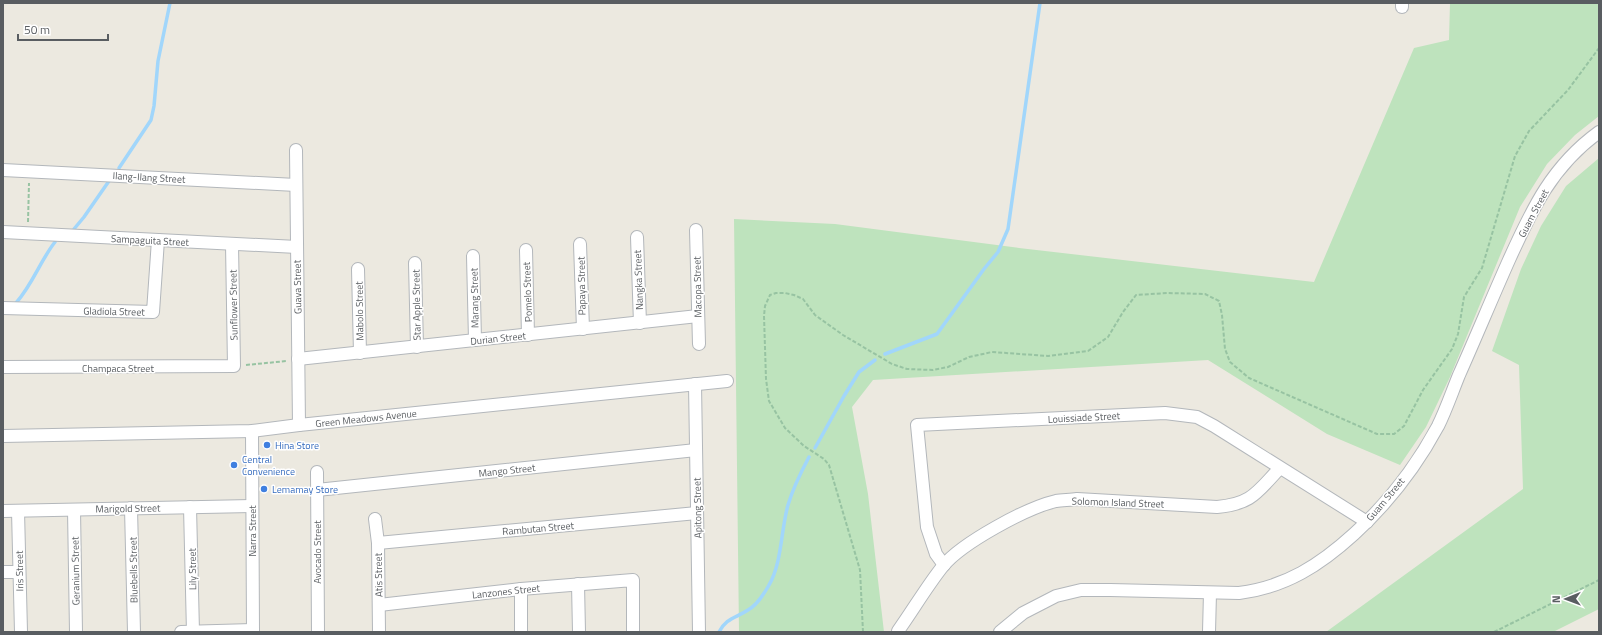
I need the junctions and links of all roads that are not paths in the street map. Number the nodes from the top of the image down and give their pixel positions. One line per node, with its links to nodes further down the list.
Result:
1 (1599, 132): 45 (street, Guam Street)
2 (296, 150): 4 (street, Guava Street)
3 (3, 170): 4 (street, Ilang-Ilang Street)
4 (296, 185): 11 (street, Guava Street)
5 (696, 230): 17 (street, Macopa Street)
6 (3, 232): 8 (street, Sampaguita Street)
7 (637, 237): 18 (street, Nangka Street)
8 (158, 240): 9 (street, Sampaguita Street); 16 (street, Gladiola Street)
9 (232, 244): 11 (street, Sampaguita Street); 26 (street, Sunflower Street)
10 (580, 244): 19 (street, Papaya Street)
11 (297, 247): 25 (street, Guava Street)
12 (526, 250): 20 (street, Pomelo Street)
13 (473, 256): 21 (street, Marang Street)
14 (415, 263): 23 (street, Star Apple Street)
15 (358, 269): 24 (street, Mabolo Street)
16 (3, 308)
17 (698, 316): 18 (street, Durian Street); 22 (street, Macopa Street)
18 (640, 323): 19 (street, Durian Street)
19 (582, 329): 20 (street, Durian Street)
20 (528, 335): 21 (street, Durian Street)
21 (475, 340): 23 (street, Durian Street)
22 (699, 344)
23 (417, 347): 24 (street, Durian Street)
24 (360, 353): 25 (street, Durian Street)
25 (298, 360): 30 (street, Guava Street)
26 (234, 366): 27 (street, Champaca Street)
27 (3, 367)
28 (727, 380): 29 (street, Green Meadows Avenue)
29 (695, 384): 30 (street, Green Meadows Avenue); 33 (street, Apitong Street)
30 (299, 424): 31 (street, Green Meadows Avenue)
31 (252, 431): 32 (street, Green Meadows Avenue); 37 (street, Narra Street)
32 (3, 436)
33 (696, 450): 36 (street, Mango Street); 43 (street, Apitong Street)
34 (1280, 468): 45 (street, Louissiade Street); 47 (street, Solomon Island Street); 47 (street, Louissiade Street)
35 (316, 472): 36 (street, Avocado Street)
36 (317, 490): 61 (street, Avocado Street)
37 (252, 506): 38 (street, Marigold Street); 54 (street, Narra Street)
38 (190, 507): 39 (street, Marigold Street); 60 (street, Lily Street)
39 (131, 508): 40 (street, Marigold Street); 58 (street, Bluebells Street)
40 (74, 510): 42 (street, Marigold Street); 57 (street, Geranium Street)
41 (3, 511): 42 (street, Marigold Street)
42 (18, 511): 49 (street, Iris Street)
43 (697, 513): 46 (street, Rambutan Street); 66 (street, Apitong Street)
44 (376, 519): 46 (street, Atis Street)
45 (1367, 522): 52 (street, Guam Street)
46 (378, 543): 53 (street, Atis Street)
47 (944, 565): 55 (street, Solomon Island Street)
48 (3, 572): 49 (street)
49 (19, 572): 56 (street, Iris Street)
50 (578, 584): 51 (street, Lanzones Street); 64 (street); 65 (street, Lanzones Street)
51 (520, 589): 53 (street, Lanzones Street); 63 (street)
52 (1210, 593): 67 (street, Guam Street); 68 (street)
53 (379, 605): 62 (street, Atis Street)
54 (253, 631): 60 (street)
55 (898, 631)
56 (21, 632)
57 (76, 632)
58 (134, 632)
59 (181, 632): 60 (street)
60 (193, 632)
61 (318, 632)
62 (379, 632)
63 (521, 632)
64 (579, 632)
65 (633, 632)
66 (699, 632)
67 (1000, 632)
68 (1209, 632)

